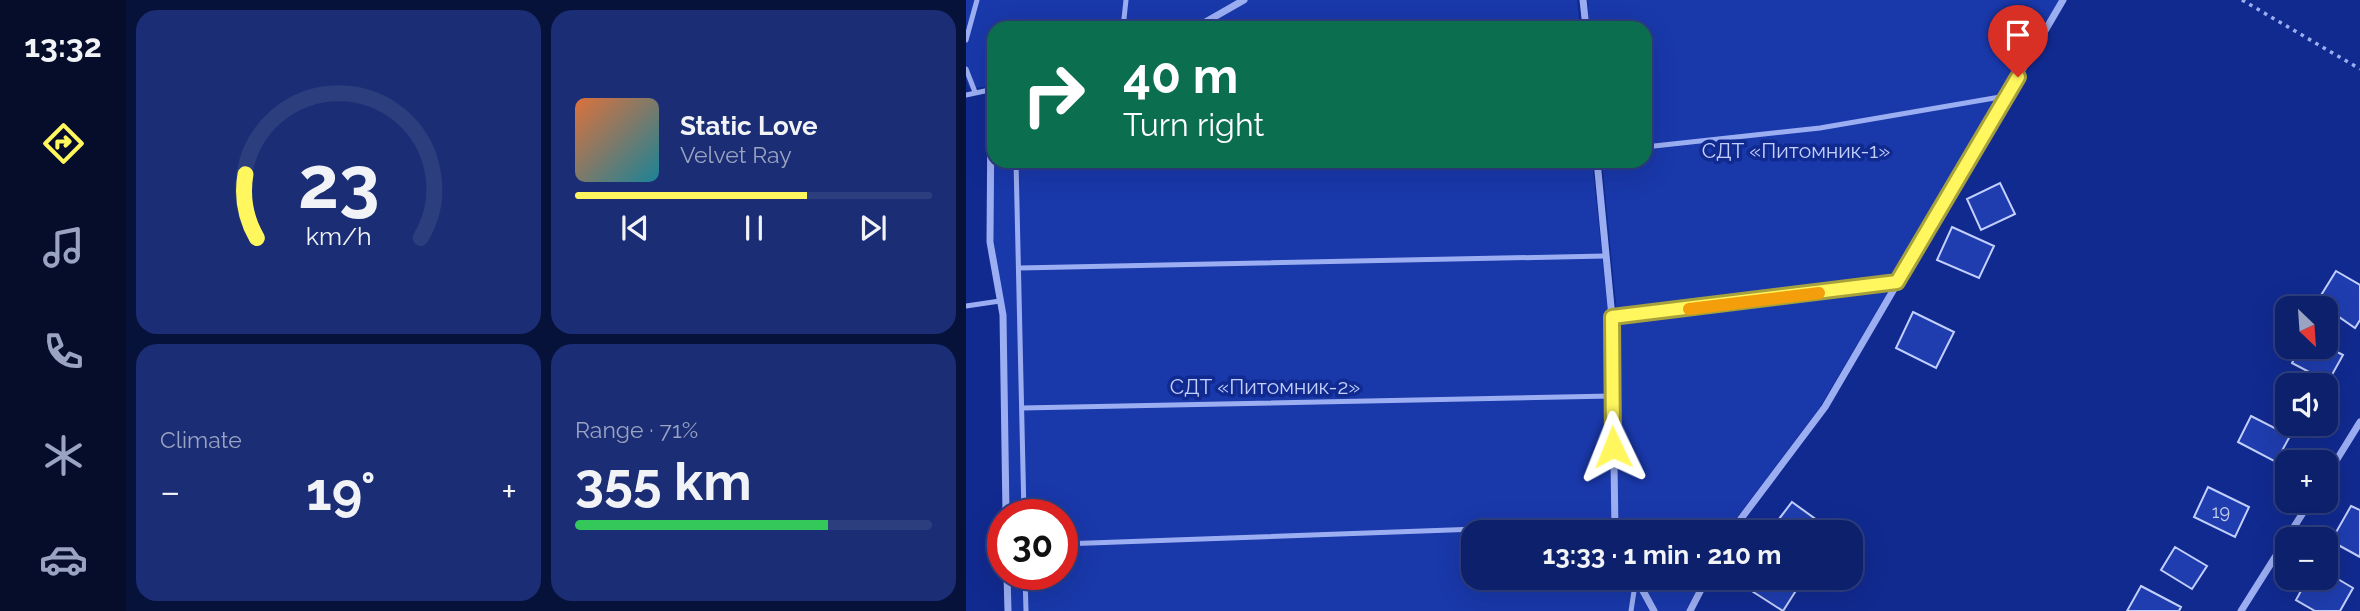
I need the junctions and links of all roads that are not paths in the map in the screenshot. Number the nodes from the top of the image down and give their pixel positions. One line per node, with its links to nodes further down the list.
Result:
1 (977, 0): 9 (lane)
2 (1126, 0): 6 (lane)
3 (1244, 0): 7 (street)
4 (1583, 0): 8 (street)
5 (2063, 0): 14 (street)
6 (1124, 21)
7 (1207, 21)
8 (1585, 21)
9 (966, 40)
10 (966, 69): 12 (lane)
11 (987, 91): 12 (lane)
12 (975, 92): 13 (lane)
13 (966, 95)
14 (2006, 96): 15 (lane); 21 (street)
15 (1652, 146)
16 (991, 168): 22 (street)
17 (1016, 168): 20 (lane)
18 (1598, 168): 19 (street)
19 (1605, 256): 20 (lane); 24 (street)
20 (1019, 268): 26 (lane)
21 (1897, 282): 24 (lane); 33 (street)
22 (1000, 300): 23 (lane); 29 (street)
23 (966, 306)
24 (1612, 317): 25 (street)
25 (1612, 396): 26 (lane); 32 (street)
26 (1022, 408): 30 (lane)
27 (2360, 422): 28 (street)
28 (2338, 458)
29 (1006, 499)
30 (1024, 499)
31 (2303, 513): 46 (street)
32 (1615, 520)
33 (1740, 520)
34 (1461, 532): 35 (lane)
35 (1078, 544)
36 (1007, 590): 41 (street)
37 (1025, 590): 42 (lane)
38 (1634, 590): 43 (lane)
39 (1643, 590): 44 (street)
40 (1701, 590): 45 (street)
41 (1008, 611)
42 (1026, 611)
43 (1631, 611)
44 (1654, 611)
45 (1690, 611)
46 (2241, 611)

